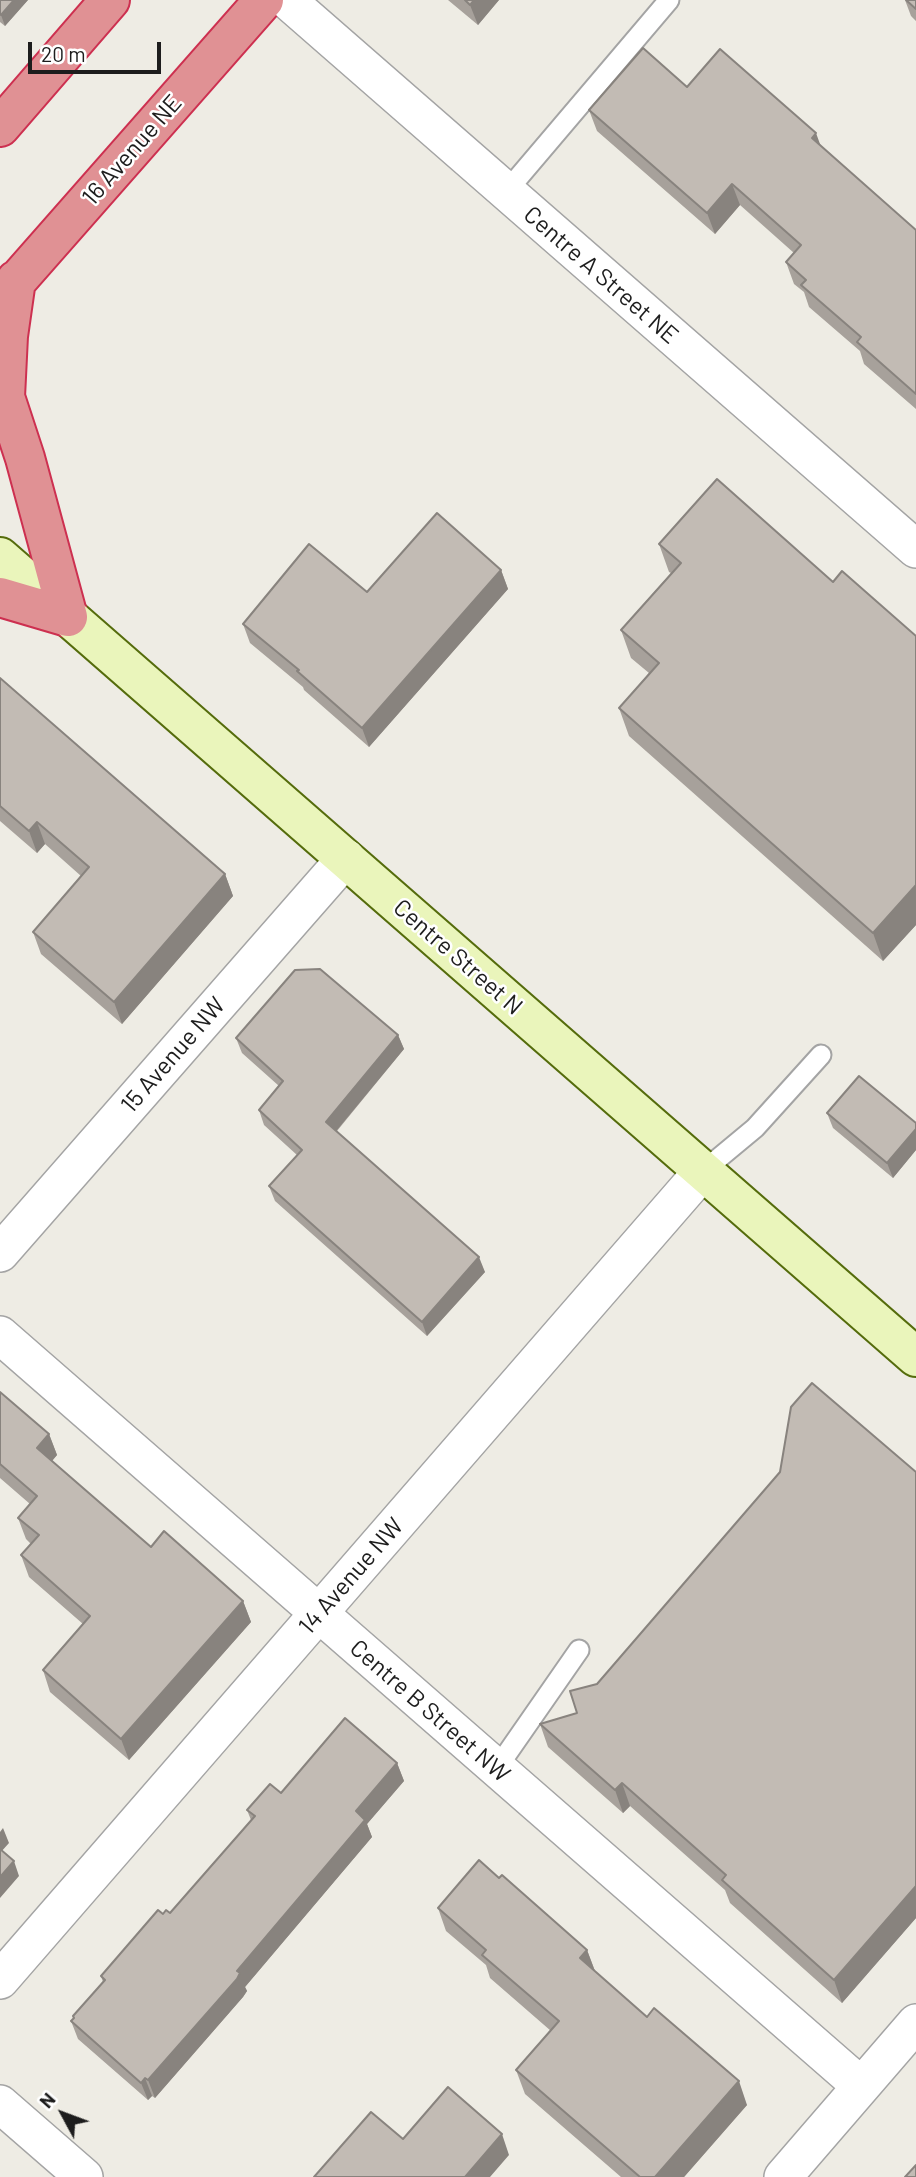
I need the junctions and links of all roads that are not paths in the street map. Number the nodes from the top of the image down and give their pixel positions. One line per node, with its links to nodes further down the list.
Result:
1 (110, 0): 5 (highway)
2 (264, 0): 7 (highway, 16 Avenue NE)
3 (287, 0): 6 (street, Centre A Street NE)
4 (669, 0): 6 (lane)
5 (0, 127)
6 (506, 192): 8 (street, Centre A Street NE)
7 (8, 290): 11 (highway)
8 (916, 549)
9 (0, 557): 11 (main road, Centre Street N)
10 (0, 597): 11 (highway)
11 (68, 617): 12 (main road, Centre Street N)
12 (346, 858): 14 (main road, Centre Street N); 15 (street, 15 Avenue NW)
13 (821, 1055): 14 (lane)
14 (702, 1171): 17 (main road, Centre Street N); 18 (street, 14 Avenue NW)
15 (0, 1253)
16 (0, 1335): 18 (street, Centre B Street NW)
17 (916, 1357)
18 (319, 1613): 20 (street, Centre B Street NW); 21 (street, 14 Avenue NW)
19 (579, 1650): 20 (lane)
20 (497, 1768): 23 (street, Centre B Street NW)
21 (0, 1980)
22 (916, 2023): 23 (street)
23 (861, 2086): 26 (street)
24 (0, 2104): 25 (street)
25 (84, 2177)
26 (783, 2177)

